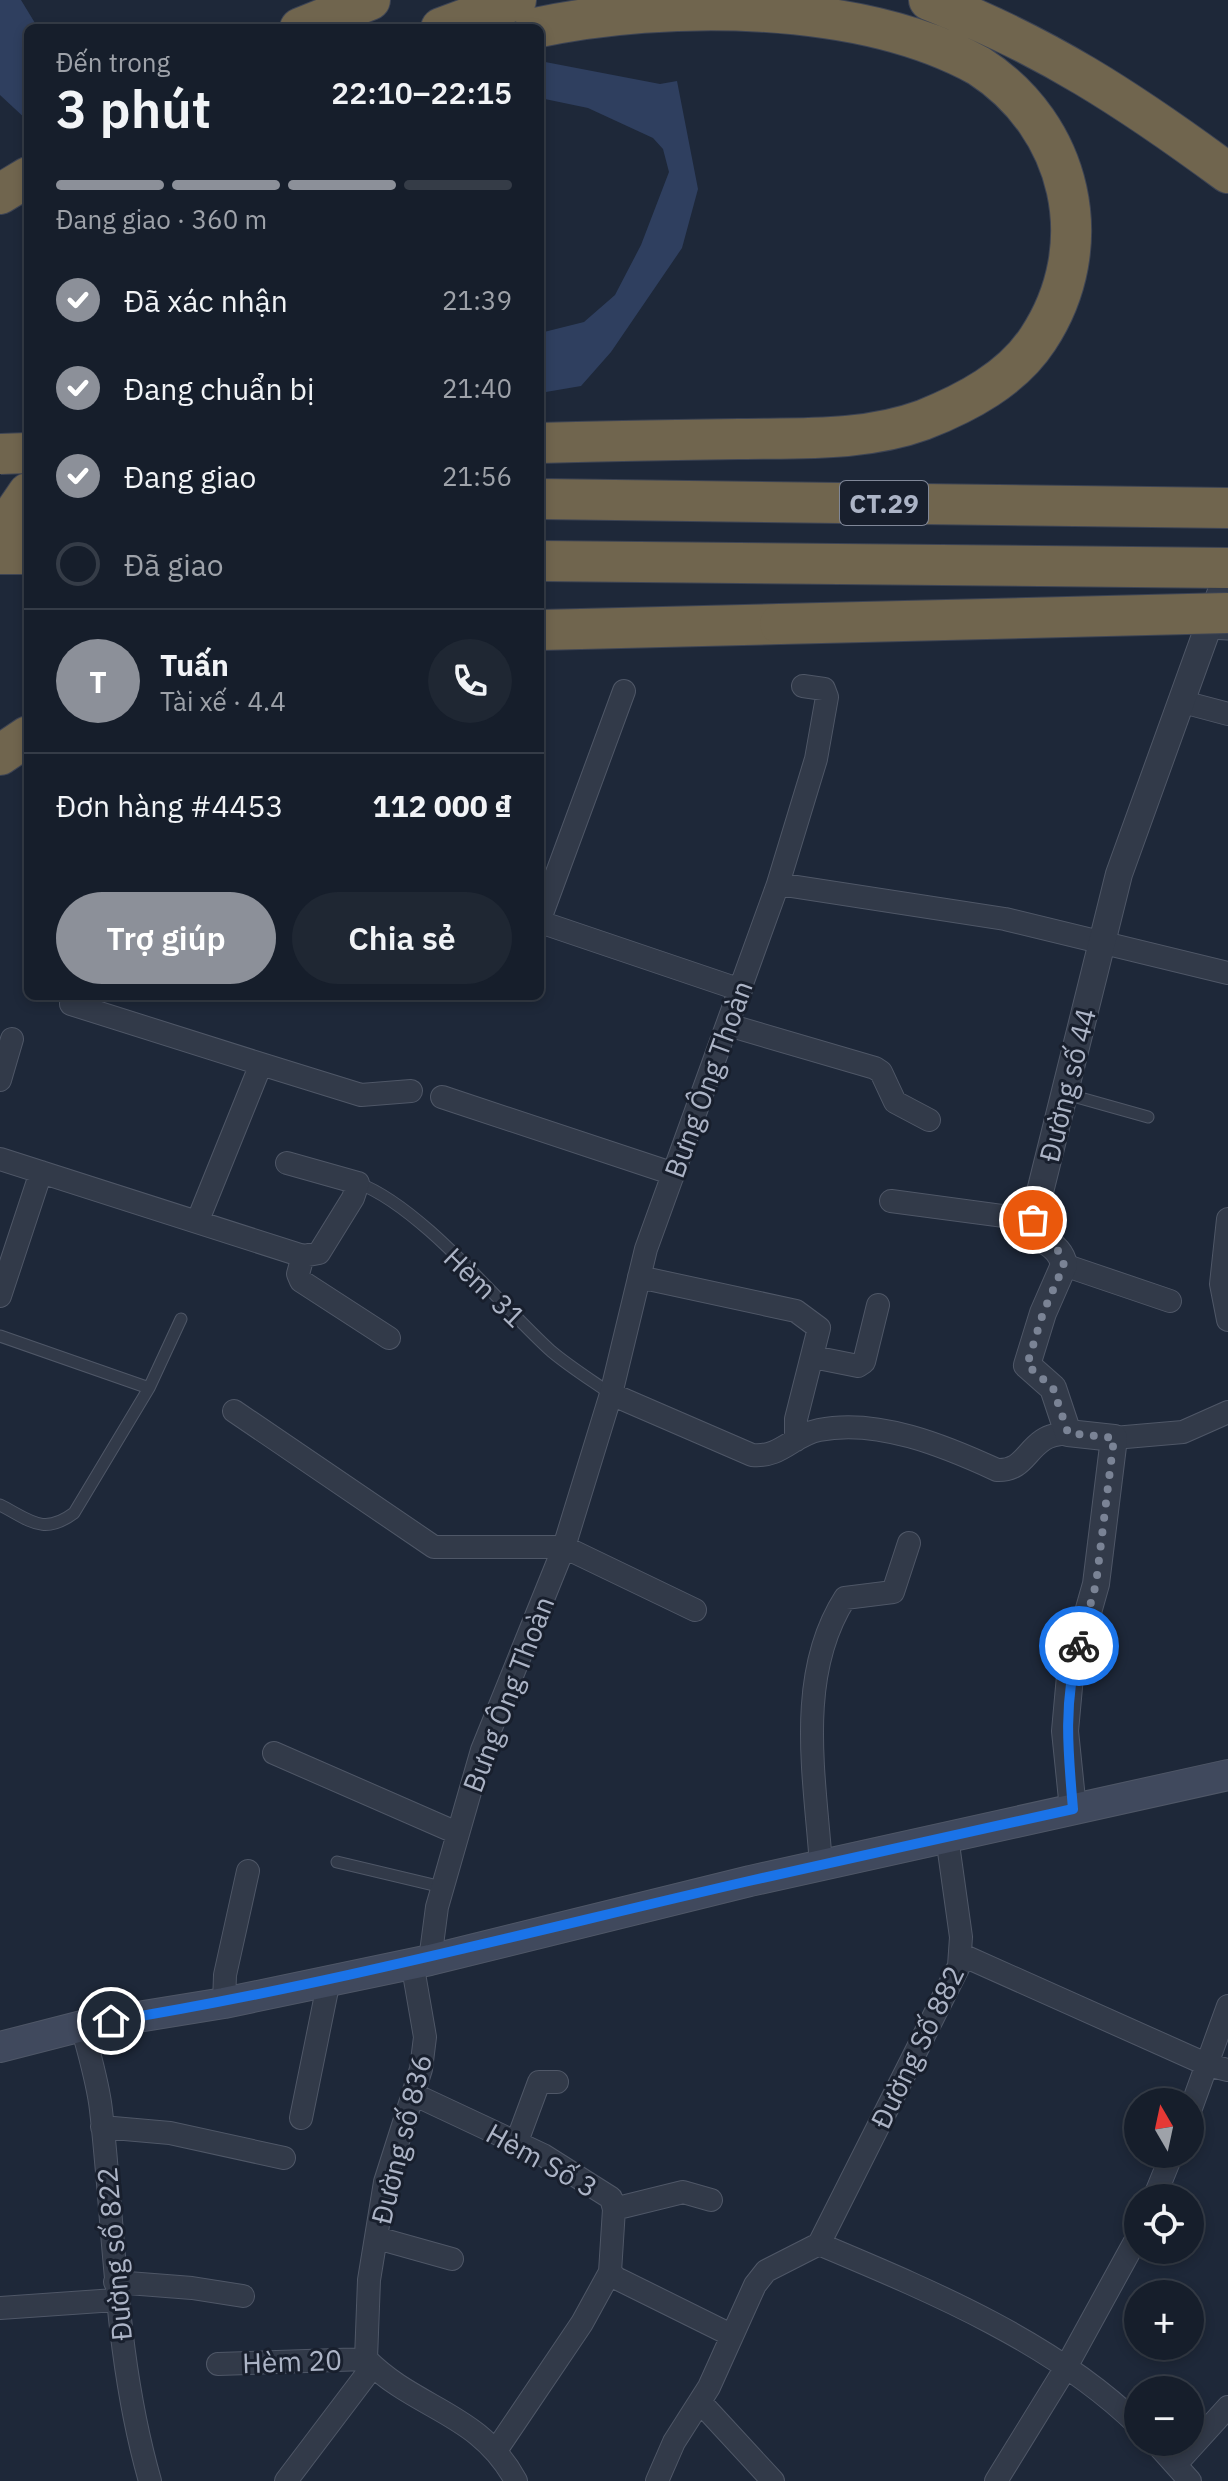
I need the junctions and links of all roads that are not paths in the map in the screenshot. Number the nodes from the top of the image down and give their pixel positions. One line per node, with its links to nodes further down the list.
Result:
1 (370, 0): 4 (highway)
2 (516, 0): 5 (highway)
3 (929, 0): 7 (highway)
4 (310, 24)
5 (452, 24)
6 (544, 26): 11 (highway)
7 (1228, 173)
8 (24, 179): 9 (highway)
9 (0, 194)
10 (24, 438): 14 (highway)
11 (544, 443)
12 (24, 453): 13 (highway, bridge)
13 (0, 454)
14 (0, 473)
15 (0, 492): 16 (highway)
16 (24, 493)
17 (24, 499): 20 (highway)
18 (544, 499): 19 (highway, CT.29)
19 (1228, 508)
20 (0, 534)
21 (0, 554): 22 (highway)
22 (24, 554)
23 (544, 561): 24 (highway, CT.29)
24 (1228, 570): 25 (street)
25 (1221, 627): 26 (highway, bridge); 29 (street)
26 (544, 630)
27 (803, 686): 33 (street, Bưng Ông Thoàn)
28 (624, 691): 34 (street)
29 (1183, 702): 30 (street); 36 (street)
30 (1228, 714)
31 (24, 739): 32 (highway)
32 (0, 755)
33 (778, 884): 36 (street); 38 (street, Bưng Ông Thoàn)
34 (544, 910)
35 (544, 922): 38 (street)
36 (1102, 941): 37 (street); 45 (street, Đường số 44)
37 (1228, 973)
38 (741, 990): 40 (street, Bưng Ông Thoàn)
39 (71, 1004): 42 (street)
40 (728, 1025): 48 (street); 52 (street, Bưng Ông Thoàn)
41 (12, 1039): 43 (street)
42 (261, 1064): 44 (street); 56 (street)
43 (0, 1080)
44 (411, 1091)
45 (1066, 1094): 47 (lane); 57 (street, Đường số 44)
46 (442, 1097): 52 (street)
47 (1148, 1117)
48 (929, 1120)
49 (5, 1157): 51 (street)
50 (287, 1163): 53 (street)
51 (41, 1172): 56 (street); 61 (street)
52 (674, 1174): 60 (street, Bưng Ông Thoàn)
53 (358, 1183): 58 (street); 70 (lane, Hèm 31)
54 (891, 1201): 57 (street)
55 (1228, 1219): 65 (street)
56 (198, 1220): 58 (street)
57 (1033, 1220): 59 (street)
58 (303, 1256): 67 (street)
59 (1064, 1265): 62 (street); 73 (street)
60 (639, 1277): 68 (street); 70 (street, Bưng Ông Thoàn)
61 (0, 1296)
62 (1170, 1301)
63 (878, 1305): 68 (street)
64 (181, 1319): 69 (lane)
65 (1228, 1320)
66 (0, 1336): 69 (lane)
67 (389, 1338)
68 (813, 1357): 75 (street)
69 (149, 1388): 76 (lane)
70 (611, 1394): 75 (street); 78 (street, Bưng Ông Thoàn)
71 (234, 1411): 78 (street)
72 (1228, 1412): 74 (street)
73 (1068, 1433): 74 (street); 75 (street)
74 (1114, 1438): 82 (street)
75 (796, 1440)
76 (0, 1505)
77 (909, 1543): 86 (street)
78 (564, 1547): 79 (street); 83 (street, Bưng Ông Thoàn)
79 (695, 1610)
80 (274, 1753): 83 (street)
81 (1228, 1775): 82 (main road)
82 (1073, 1809): 84 (main road)
83 (457, 1833): 88 (street, Bưng Ông Thoàn)
84 (947, 1837): 86 (main road); 89 (street, Đường Số 882)
85 (337, 1862): 88 (lane)
86 (821, 1865): 90 (main road)
87 (248, 1871): 92 (street)
88 (442, 1887): 90 (street, Bưng Ông Thoàn)
89 (962, 1955): 96 (street); 107 (street, Đường Số 882)
90 (421, 1961): 91 (main road); 99 (street, Đường số 836)
91 (329, 1980): 92 (main road); 100 (street)
92 (224, 2003): 94 (main road)
93 (1228, 2006): 96 (street)
94 (82, 2026): 95 (main road); 101 (street, Đường số 822)
95 (0, 2047)
96 (1218, 2068): 98 (street)
97 (557, 2082): 102 (street)
98 (1204, 2090)
99 (413, 2094): 102 (street, Hèm Số 3); 106 (street, Đường số 836)
100 (301, 2118)
101 (102, 2127): 103 (street); 111 (street, Đường số 822)
102 (516, 2144): 105 (street, Hèm Số 3)
103 (284, 2158)
104 (711, 2200): 105 (street)
105 (614, 2209): 110 (street, Hèm Số 3)
106 (377, 2238): 108 (street); 115 (street, Đường số 836)
107 (819, 2244): 114 (street); 117 (street)
108 (452, 2259)
109 (1124, 2262): 117 (street)
110 (610, 2272): 114 (street); 121 (street)
111 (115, 2291): 112 (street); 113 (street); 124 (street, Đường số 822)
112 (243, 2296)
113 (0, 2308)
114 (731, 2335): 118 (street)
115 (370, 2363): 116 (street, Hèm 20); 121 (street); 125 (street)
116 (218, 2364)
117 (1065, 2369): 119 (street); 129 (street)
118 (701, 2403): 127 (street); 128 (street)
119 (1124, 2414)
120 (1224, 2417): 123 (street)
121 (497, 2449): 126 (street)
122 (1168, 2456): 123 (street)
123 (1183, 2472)
124 (150, 2481)
125 (286, 2481)
126 (516, 2481)
127 (657, 2481)
128 (773, 2481)
129 (996, 2481)

